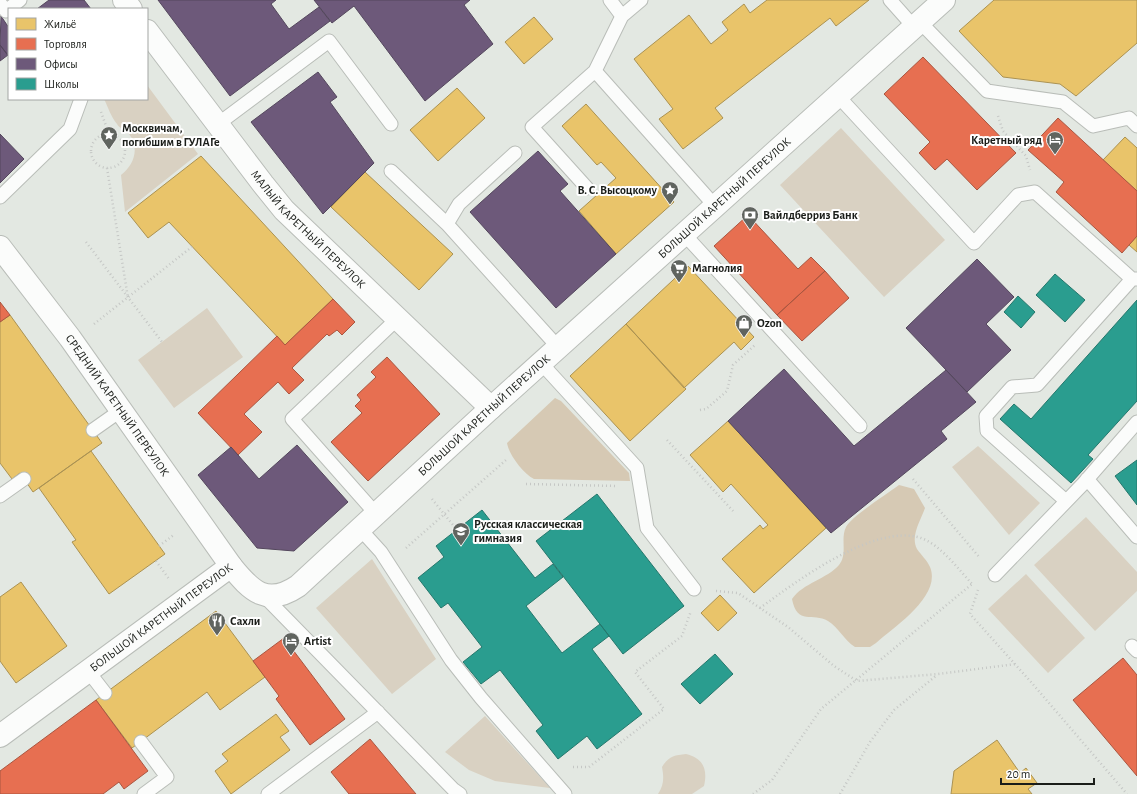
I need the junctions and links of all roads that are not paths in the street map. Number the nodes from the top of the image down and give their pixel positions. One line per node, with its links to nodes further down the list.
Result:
1 (20, 0): 8 (lane)
2 (124, 0): 9 (street)
3 (610, 0): 11 (lane)
4 (641, 0): 11 (lane)
5 (890, 0): 12 (lane)
6 (944, 0): 12 (street, БОЛЬШОЙ КАРЕТНЫЙ ПЕРЕУЛОК)
7 (0, 3): 10 (lane)
8 (10, 8)
9 (130, 8)
10 (8, 9)
11 (622, 16): 14 (lane)
12 (917, 24): 15 (street, БОЛЬШОЙ КАРЕТНЫЙ ПЕРЕУЛОК); 19 (lane)
13 (148, 34): 17 (street, МАЛЫЙ КАРЕТНЫЙ ПЕРЕУЛОК)
14 (595, 71): 22 (lane); 24 (lane)
15 (838, 96): 24 (street, БОЛЬШОЙ КАРЕТНЫЙ ПЕРЕУЛОК); 28 (lane)
16 (81, 100): 23 (lane)
17 (218, 124): 18 (lane); 29 (street, МАЛЫЙ КАРЕТНЫЙ ПЕРЕУЛОК)
18 (391, 124)
19 (1137, 126)
20 (515, 153): 25 (lane)
21 (391, 171): 25 (lane)
22 (587, 188)
23 (0, 197)
24 (715, 206): 26 (street, БОЛЬШОЙ КАРЕТНЫЙ ПЕРЕУЛОК)
25 (447, 224): 30 (lane)
26 (684, 234): 30 (street, БОЛЬШОЙ КАРЕТНЫЙ ПЕРЕУЛОК); 35 (lane)
27 (0, 247): 33 (street, СРЕДНИЙ КАРЕТНЫЙ ПЕРЕУЛОК)
28 (1134, 279): 40 (lane)
29 (397, 319): 32 (street, МАЛЫЙ КАРЕТНЫЙ ПЕРЕУЛОК); 41 (lane)
30 (558, 348): 31 (street, БОЛЬШОЙ КАРЕТНЫЙ ПЕРЕУЛОК)
31 (541, 364): 32 (street, БОЛЬШОЙ КАРЕТНЫЙ ПЕРЕУЛОК); 46 (lane)
32 (491, 408): 41 (street, БОЛЬШОЙ КАРЕТНЫЙ ПЕРЕУЛОК)
33 (120, 411): 36 (lane); 44 (street, СРЕДНИЙ КАРЕТНЫЙ ПЕРЕУЛОК)
34 (1137, 422): 38 (lane)
35 (860, 426)
36 (93, 430)
37 (24, 479): 39 (lane)
38 (1087, 479): 40 (lane); 43 (lane)
39 (0, 496)
40 (1066, 501): 45 (lane)
41 (377, 515): 42 (street, БОЛЬШОЙ КАРЕТНЫЙ ПЕРЕУЛОК)
42 (361, 530): 47 (street, БОЛЬШОЙ КАРЕТНЫЙ ПЕРЕУЛОК); 56 (lane)
43 (1137, 538)
44 (231, 566): 47 (street, БОЛЬШОЙ КАРЕТНЫЙ ПЕРЕУЛОК); 48 (street, БОЛЬШОЙ КАРЕТНЫЙ ПЕРЕУЛОК)
45 (995, 575)
46 (694, 589)
47 (263, 594): 50 (lane)
48 (88, 671): 49 (lane); 51 (street, БОЛЬШОЙ КАРЕТНЫЙ ПЕРЕУЛОК)
49 (105, 693)
50 (378, 712): 54 (lane); 55 (lane)
51 (0, 736)
52 (141, 742): 53 (lane)
53 (144, 794)
54 (268, 794)
55 (460, 794)
56 (565, 794)

